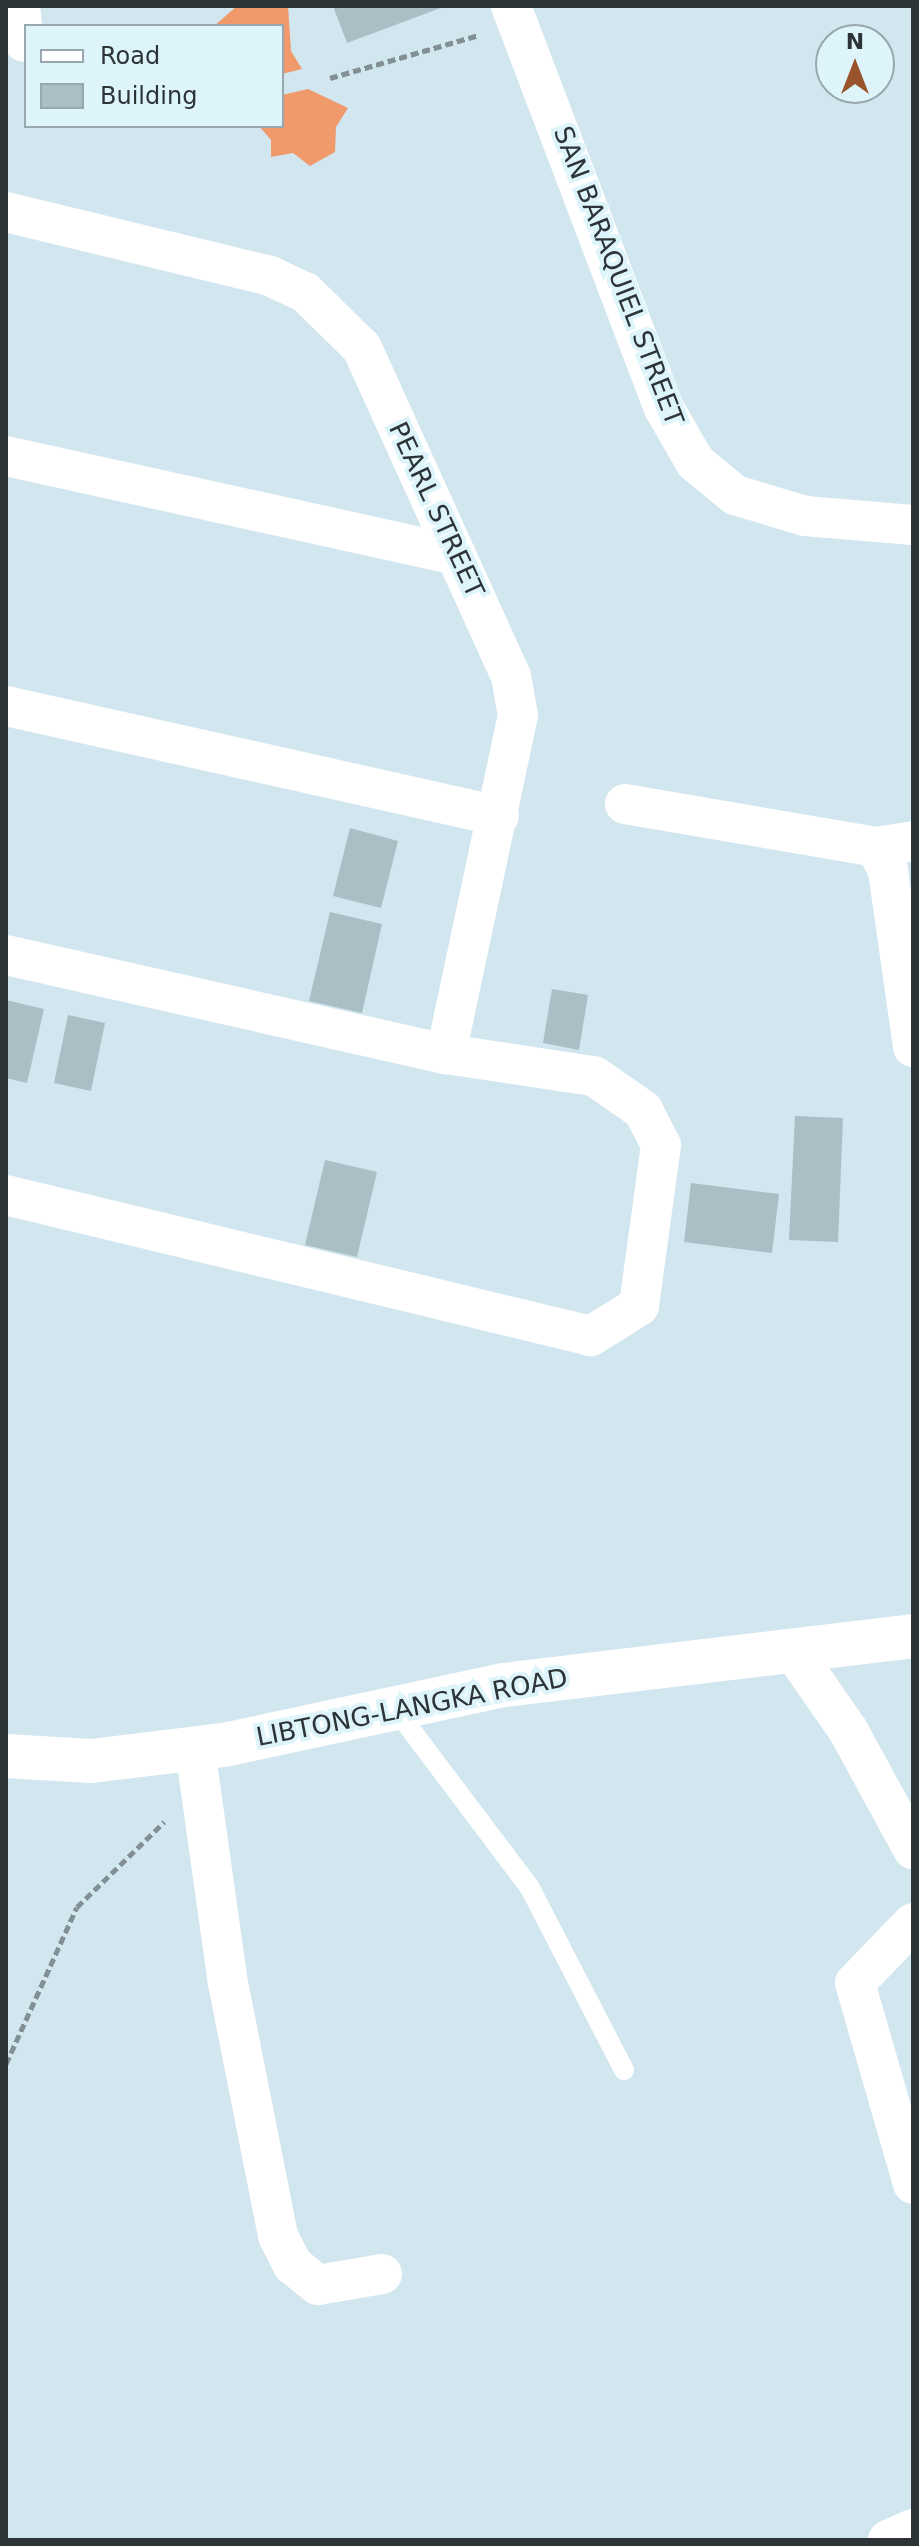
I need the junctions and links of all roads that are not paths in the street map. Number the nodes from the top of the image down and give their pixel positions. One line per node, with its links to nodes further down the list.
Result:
1 (515, 14): 4 (street, SAN BARAQUIEL STREET)
2 (6, 212): 5 (street, PEARL STREET)
3 (6, 456): 5 (street)
4 (913, 525)
5 (456, 555): 8 (street, PEARL STREET)
6 (6, 706): 8 (street)
7 (625, 804): 9 (street)
8 (499, 816): 12 (street, PEARL STREET)
9 (895, 844): 11 (street)
10 (6, 955): 12 (street)
11 (913, 1047)
12 (446, 1054): 13 (street)
13 (6, 1195)
14 (913, 1636): 15 (main road, LIBTONG-LANGKA ROAD)
15 (793, 1651): 16 (main road, LIBTONG-LANGKA ROAD); 19 (street)
16 (393, 1706): 17 (main road, LIBTONG-LANGKA ROAD); 21 (lane)
17 (195, 1749): 18 (main road, LIBTONG-LANGKA ROAD); 23 (street)
18 (6, 1756)
19 (913, 1849)
20 (913, 1923): 22 (street)
21 (624, 2070)
22 (913, 2184)
23 (382, 2274)
24 (913, 2529): 25 (street)
25 (888, 2540)

